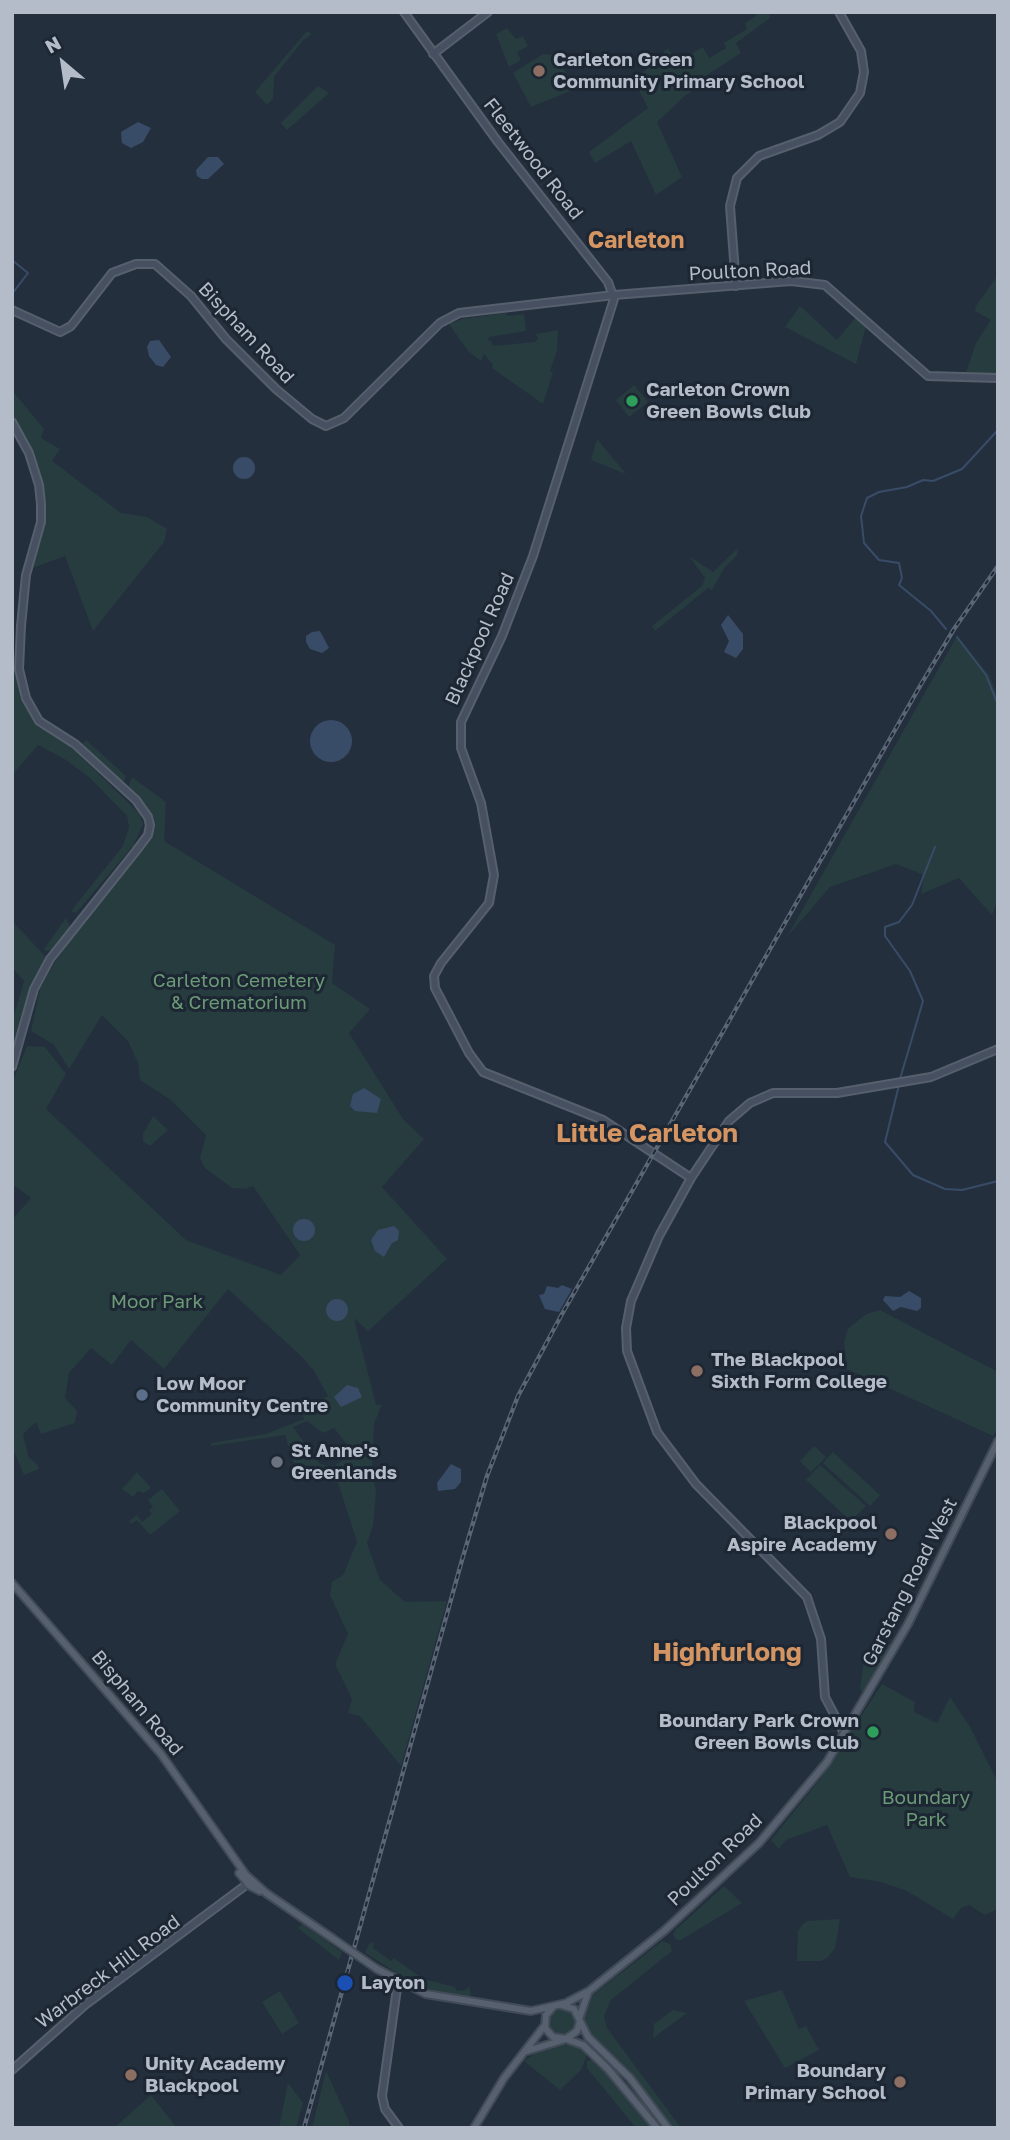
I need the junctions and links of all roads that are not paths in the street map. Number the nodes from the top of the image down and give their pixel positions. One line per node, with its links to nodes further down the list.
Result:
1 (404, 12): 4 (main road, Fleetwood Road)
2 (488, 12): 4 (main road)
3 (839, 12): 5 (main road)
4 (433, 54): 6 (main road, Fleetwood Road)
5 (736, 286): 6 (main road, Poulton Road); 8 (main road, Poulton Road)
6 (614, 296): 7 (main road, Bispham Road); 12 (main road, Blackpool Road)
7 (12, 310)
8 (998, 378)
9 (12, 422): 11 (main road)
10 (998, 1049): 12 (main road)
11 (12, 1068)
12 (691, 1178): 16 (main road)
13 (998, 1441): 15 (main road, Garstang Road West)
14 (12, 1583): 18 (main road, Bispham Road)
15 (853, 1719): 16 (main road); 17 (main road, Garstang Road West)
16 (836, 1720): 17 (main road)
17 (844, 1733): 22 (main road, Poulton Road)
18 (250, 1886): 19 (main road, Bispham Road, bridge); 29 (main road, Warbreck Hill Road)
19 (390, 1977): 20 (main road, Poulton Road); 21 (main road)
20 (398, 1981): 21 (main road); 24 (main road, Poulton Road)
21 (395, 1990): 30 (main road)
22 (589, 1992): 23 (main road, Poulton Road); 25 (main road)
23 (556, 2006): 24 (main road, Poulton Road); 25 (main road); 26 (main road)
24 (531, 2011): 26 (main road)
25 (580, 2020): 27 (main road); 33 (main road)
26 (545, 2025): 27 (main road); 28 (main road)
27 (566, 2040): 28 (main road); 32 (main road)
28 (527, 2051): 31 (main road)
29 (12, 2070)
30 (399, 2128)
31 (474, 2128)
32 (657, 2128)
33 (668, 2128)

